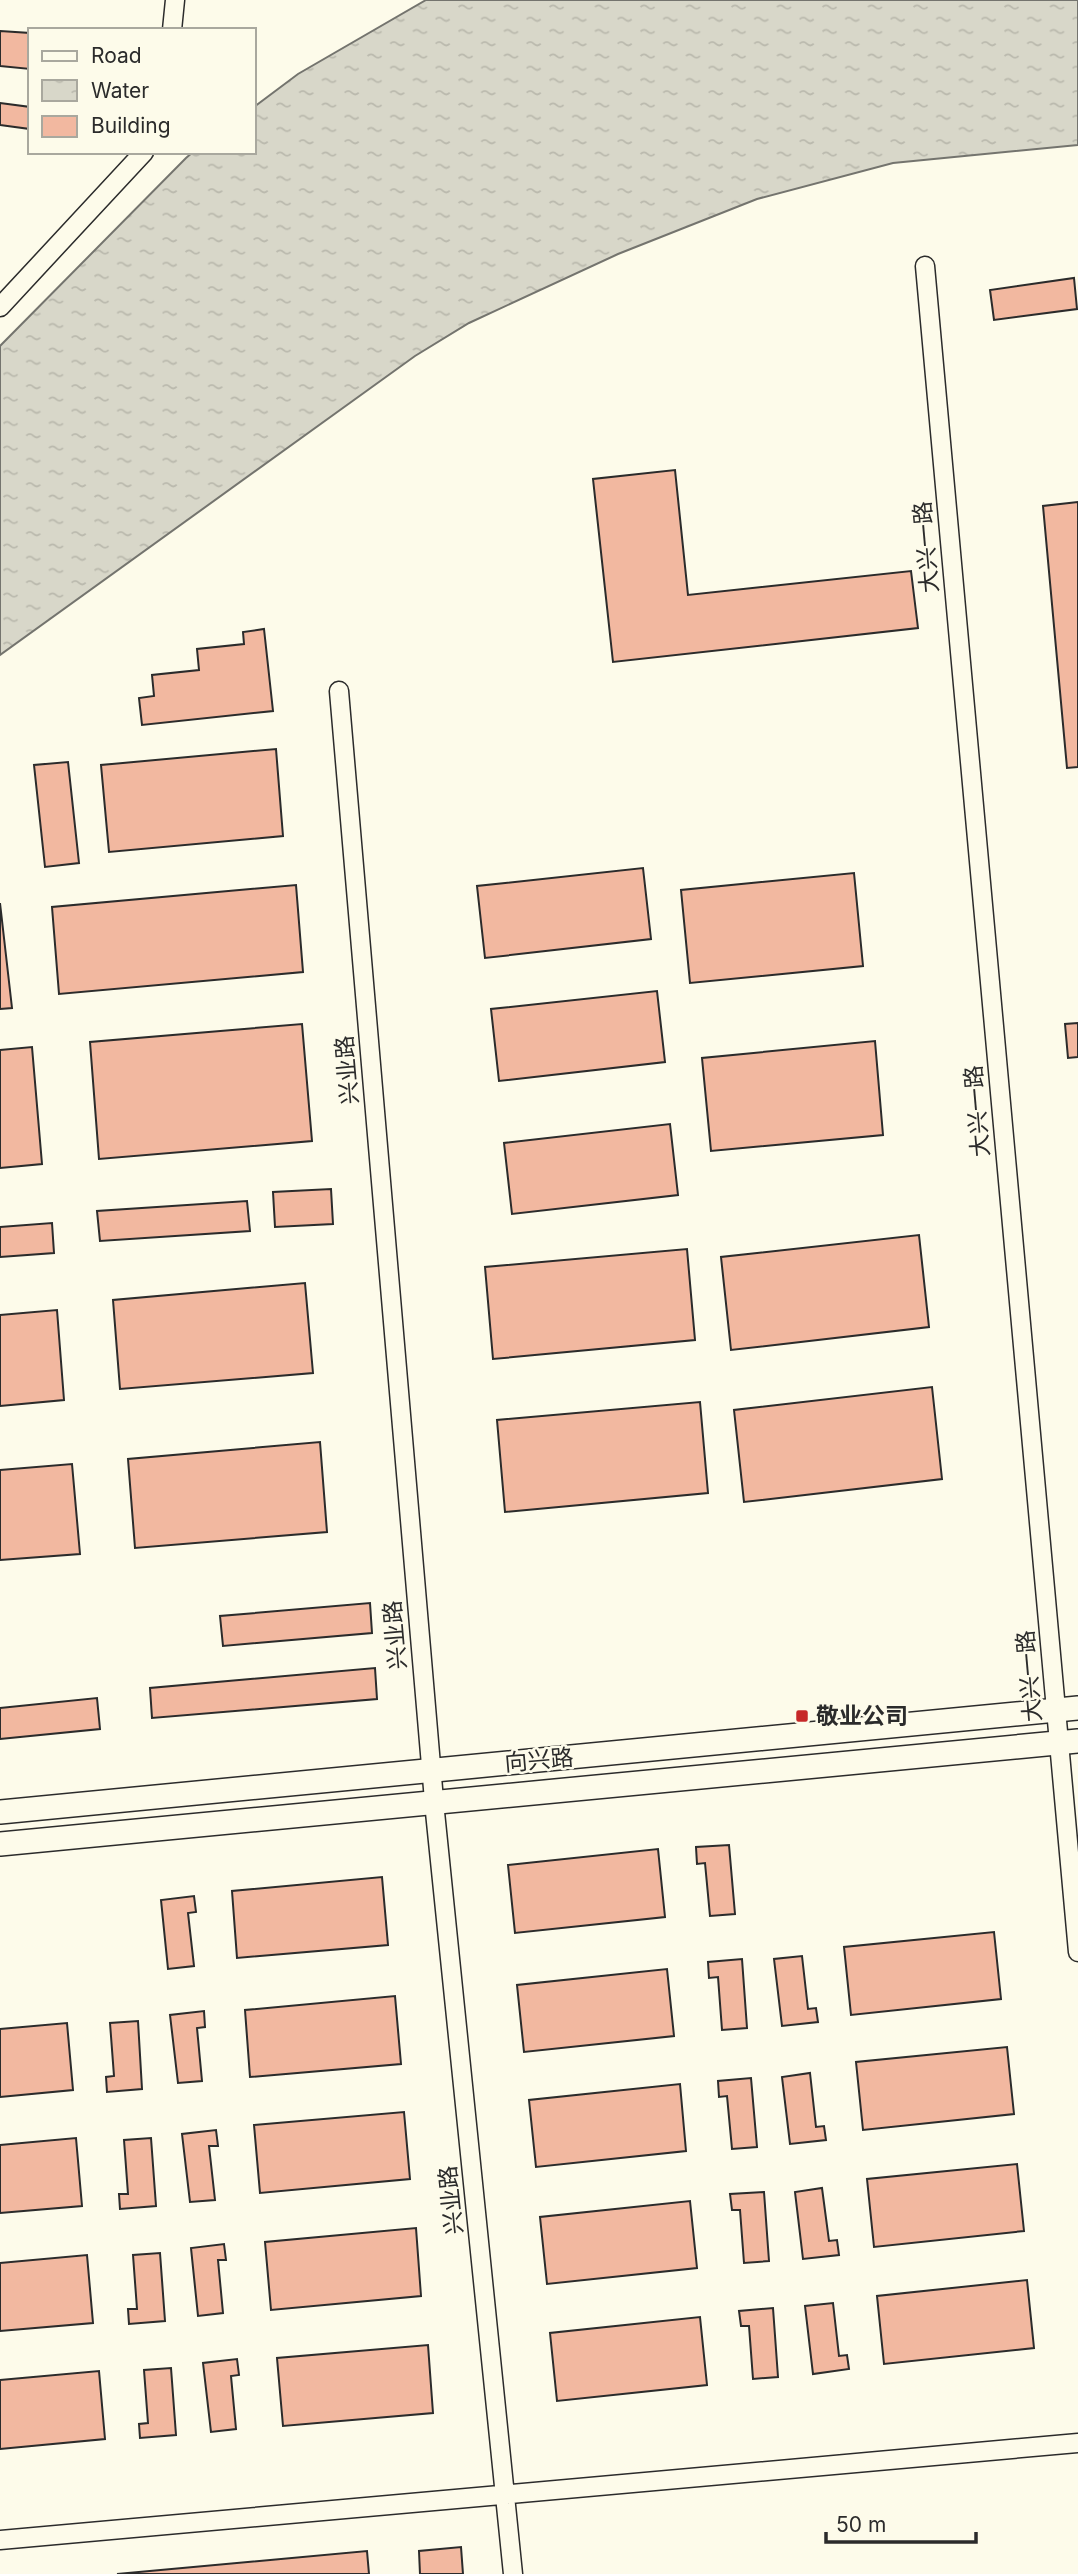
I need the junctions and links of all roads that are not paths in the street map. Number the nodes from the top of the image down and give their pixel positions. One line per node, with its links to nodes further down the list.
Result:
1 (175, 0): 2 (street)
2 (172, 28)
3 (142, 154): 5 (street)
4 (925, 266): 7 (street, 大兴一路)
5 (0, 307)
6 (340, 691): 9 (street, 兴业路)
7 (1067, 1709): 8 (street, 大兴一路); 9 (street, 向兴路)
8 (1069, 1742): 10 (street, 向兴路); 13 (street, 大兴一路)
9 (432, 1770): 10 (street, 兴业路); 11 (street, 向兴路)
10 (435, 1802): 12 (street, 向兴路); 15 (street, 兴业路)
11 (0, 1812)
12 (0, 1844)
13 (1078, 1952)
14 (1078, 2443): 15 (street)
15 (506, 2494): 16 (street); 17 (street, 兴业路)
16 (0, 2540)
17 (513, 2574)

